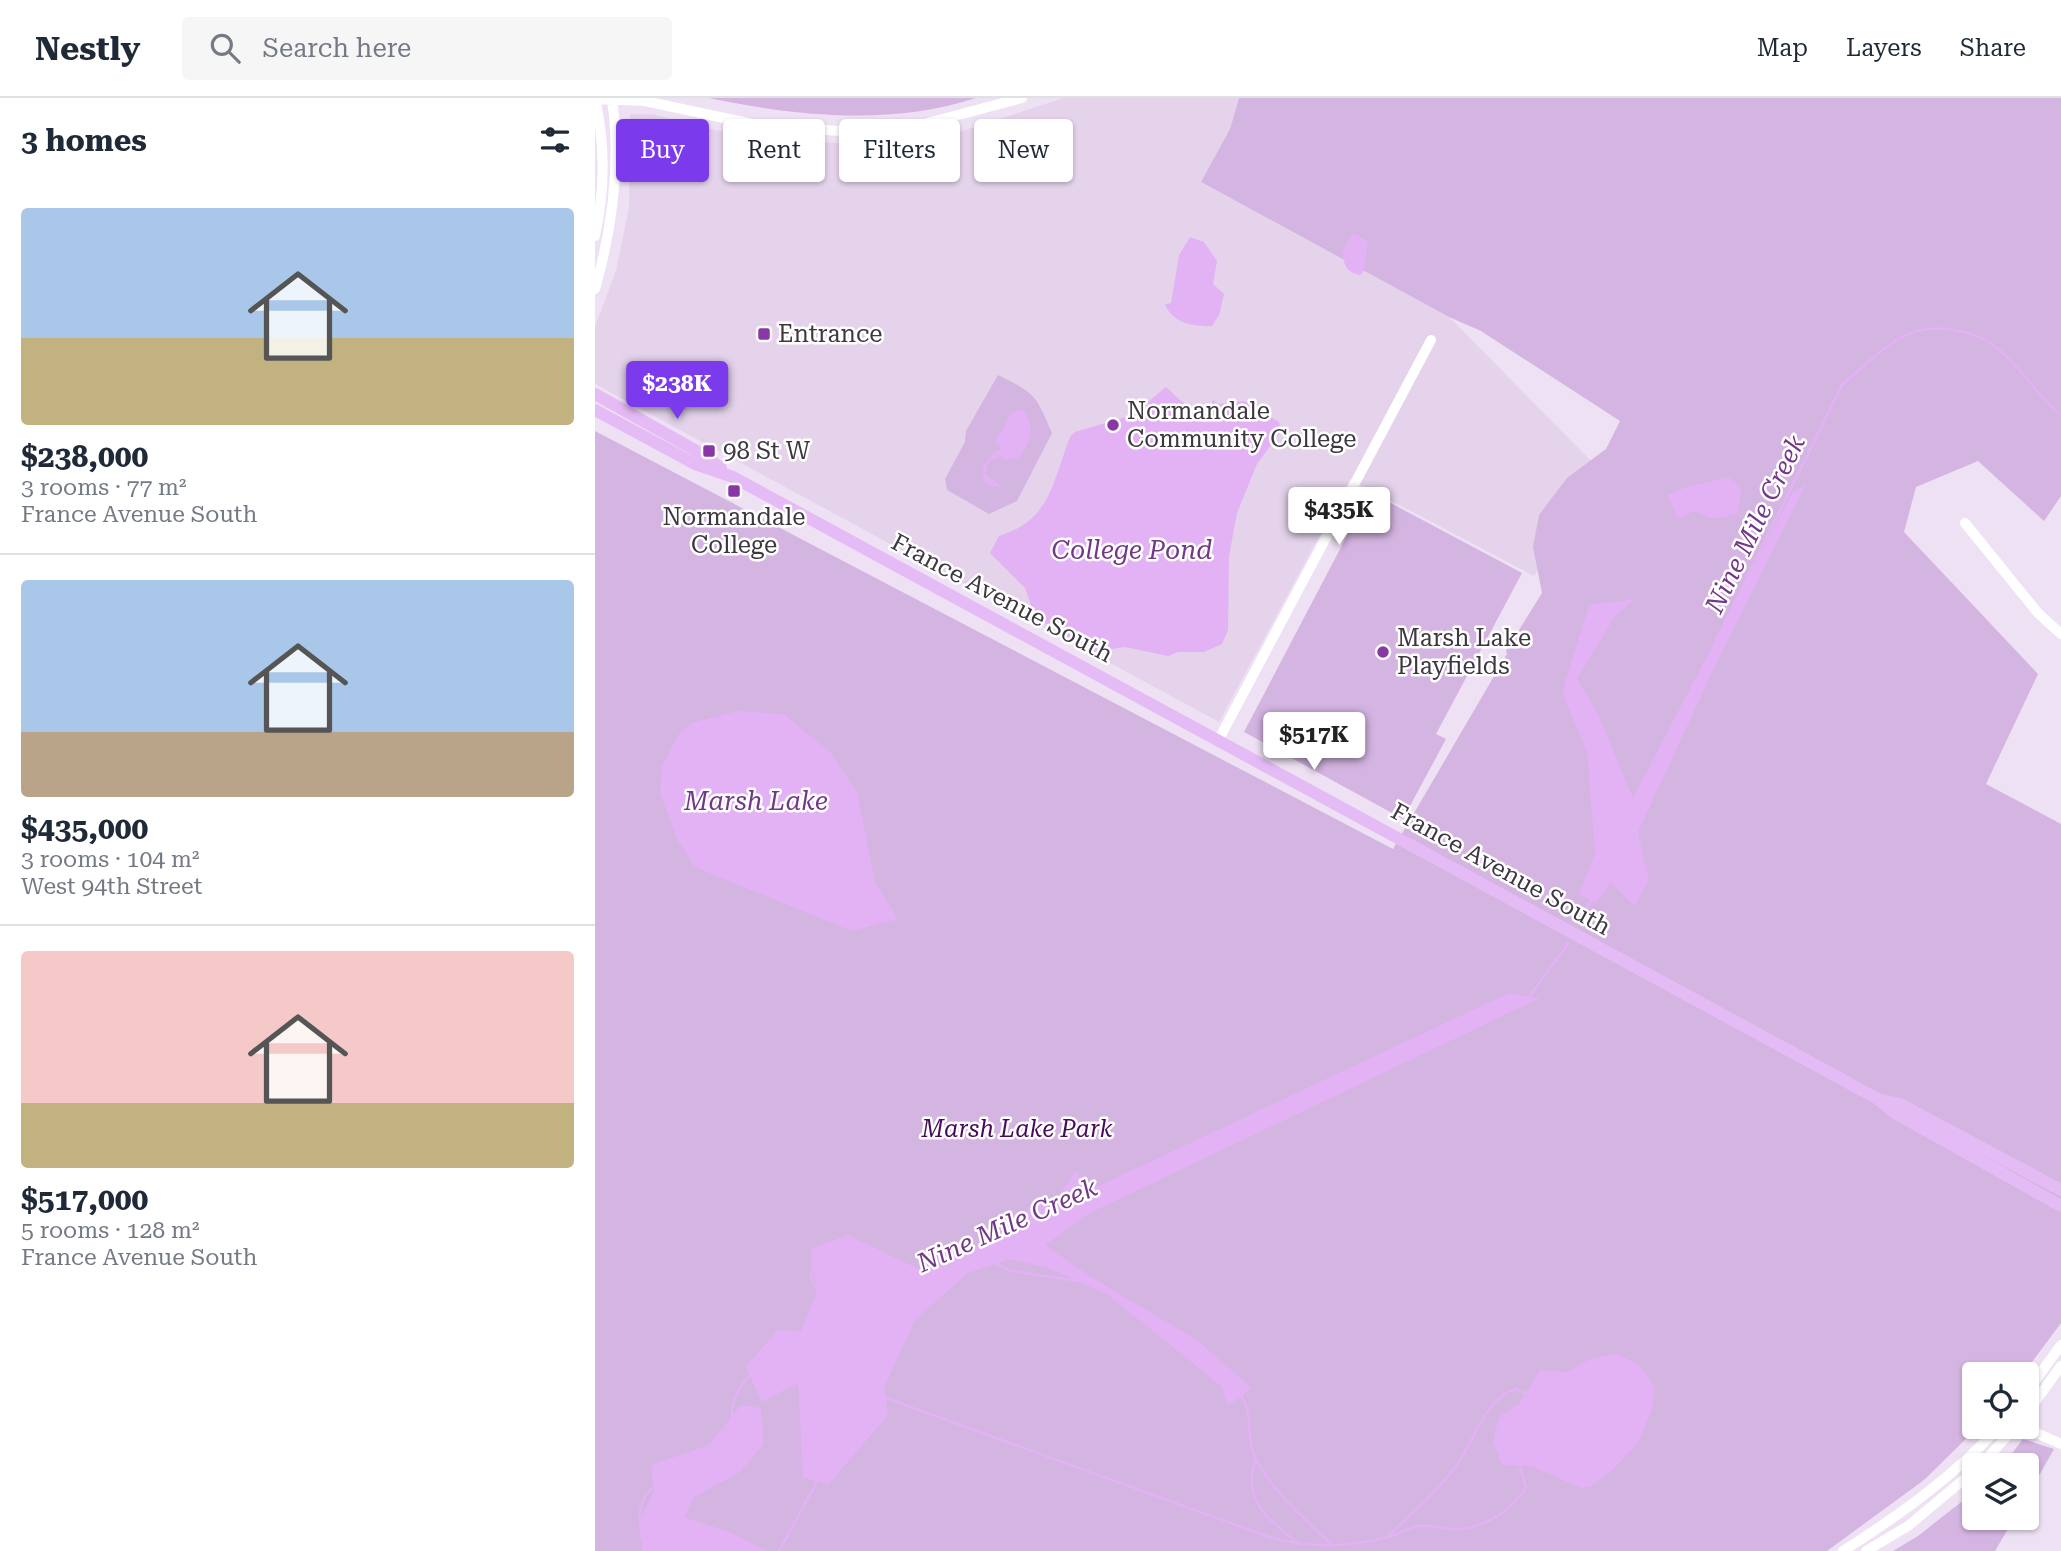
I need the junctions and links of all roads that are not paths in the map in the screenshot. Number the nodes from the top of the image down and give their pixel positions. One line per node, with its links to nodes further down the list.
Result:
1 (1022, 98): 3 (street)
2 (595, 99): 3 (street); 4 (street)
3 (613, 100): 5 (street)
4 (595, 236)
5 (595, 289)
6 (1431, 340): 12 (street)
7 (597, 394): 9 (main road, France Avenue South)
8 (595, 411): 9 (main road, France Avenue South)
9 (733, 477): 12 (main road, France Avenue South)
10 (1965, 523): 11 (street)
11 (2061, 634)
12 (1219, 738): 13 (main road, France Avenue South)
13 (1878, 1099): 14 (main road, France Avenue South); 15 (main road, France Avenue South)
14 (2061, 1190)
15 (2061, 1206)
16 (2061, 1345): 18 (street)
17 (2061, 1366): 19 (street)
18 (2039, 1375)
19 (2039, 1396)
20 (2039, 1435): 23 (street)
21 (1988, 1439): 26 (street)
22 (2006, 1439): 24 (street)
23 (2061, 1444)
24 (1993, 1453)
25 (1962, 1481): 27 (street)
26 (1843, 1551)
27 (1866, 1551)

